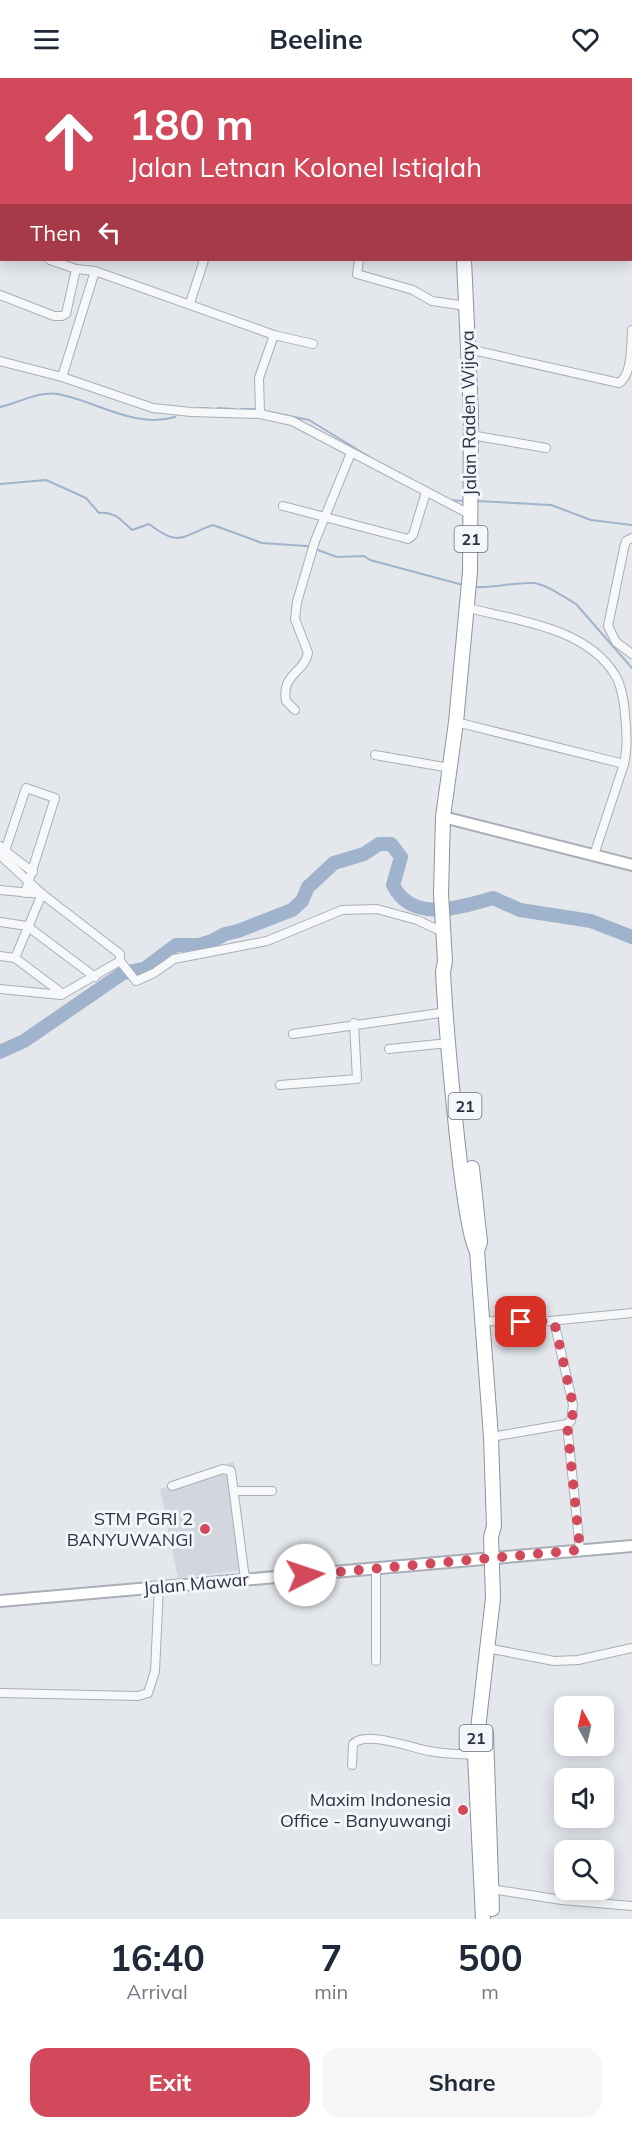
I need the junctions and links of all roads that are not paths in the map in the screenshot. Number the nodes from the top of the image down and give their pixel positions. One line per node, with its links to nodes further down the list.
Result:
1 (53, 261): 5 (street)
2 (204, 261): 8 (street)
3 (359, 261): 9 (street)
4 (464, 261): 9 (highway, Jalan Raden Wijaya / 21)
5 (76, 269): 6 (street); 7 (street)
6 (95, 270): 8 (street); 15 (street)
7 (0, 295)
8 (190, 303): 11 (street)
9 (466, 306): 13 (highway, Jalan Raden Wijaya / 21)
10 (632, 330): 13 (street)
11 (274, 335): 12 (street); 16 (street)
12 (313, 344)
13 (468, 349): 17 (highway, Jalan Raden Wijaya / 21)
14 (0, 361): 15 (street)
15 (62, 378): 16 (street)
16 (260, 414): 19 (street)
17 (471, 435): 18 (street); 23 (highway, Jalan Raden Wijaya / 21)
18 (546, 448)
19 (351, 453): 20 (street); 22 (street)
20 (426, 492): 22 (street); 23 (street)
21 (283, 506): 22 (street)
22 (325, 516): 27 (street)
23 (471, 516): 25 (highway, Jalan Raden Wijaya / 21)
24 (632, 538): 26 (street)
25 (468, 608): 28 (highway, Jalan Raden Wijaya / 21); 30 (street)
26 (632, 654)
27 (295, 710)
28 (456, 722): 31 (street); 32 (highway, Jalan Raden Wijaya / 21)
29 (375, 755): 32 (street)
30 (629, 755): 31 (street)
31 (624, 765): 35 (street)
32 (450, 768): 33 (highway, Jalan Raden Wijaya / 21)
33 (443, 818): 35 (street); 45 (highway, 21)
34 (2, 851): 36 (street); 38 (street); 38 (street)
35 (594, 855): 37 (street)
36 (4, 861): 39 (street)
37 (632, 865)
38 (33, 872): 39 (street)
39 (29, 881): 41 (street); 42 (street)
40 (0, 890): 41 (street)
41 (25, 893): 42 (street)
42 (42, 894): 44 (street); 49 (street)
43 (0, 922): 44 (street)
44 (27, 926): 47 (street); 50 (street)
45 (443, 928): 48 (highway, 21); 49 (street)
46 (0, 956): 47 (street)
47 (15, 958): 52 (street)
48 (445, 961): 53 (highway, 21); 59 (highway, 21)
49 (122, 964): 50 (street)
50 (95, 977): 52 (street)
51 (0, 989): 52 (street)
52 (63, 994)
53 (447, 1012): 54 (street); 56 (highway, 21)
54 (354, 1023): 55 (street); 58 (street)
55 (292, 1034)
56 (449, 1043): 57 (street); 59 (highway, 21)
57 (390, 1049)
58 (280, 1084)
59 (477, 1251): 62 (highway, 21)
60 (632, 1313): 61 (street)
61 (554, 1321): 62 (street); 63 (street)
62 (482, 1322): 64 (highway, 21)
63 (569, 1423): 64 (street); 69 (street)
64 (491, 1437): 70 (highway, 21)
65 (172, 1486): 66 (street)
66 (235, 1491): 67 (street); 72 (street)
67 (272, 1491)
68 (632, 1546): 69 (street, Jalan Mawar)
69 (580, 1550): 70 (street, Jalan Mawar)
70 (496, 1558): 71 (street, Jalan Mawar); 76 (highway, 21); 76 (highway, 21)
71 (376, 1569): 72 (street, Jalan Mawar); 77 (street)
72 (245, 1579): 73 (street, Jalan Mawar)
73 (159, 1587): 74 (street, Jalan Mawar); 78 (street)
74 (0, 1601)
75 (632, 1648): 76 (street)
76 (491, 1649): 79 (highway, 21); 81 (highway, 21)
77 (376, 1661)
78 (0, 1693)
79 (475, 1755): 80 (street); 83 (highway, 21)
80 (351, 1765)
81 (492, 1889): 82 (street); 84 (highway, 21)
82 (632, 1906)
83 (483, 1919)
84 (492, 1919)

